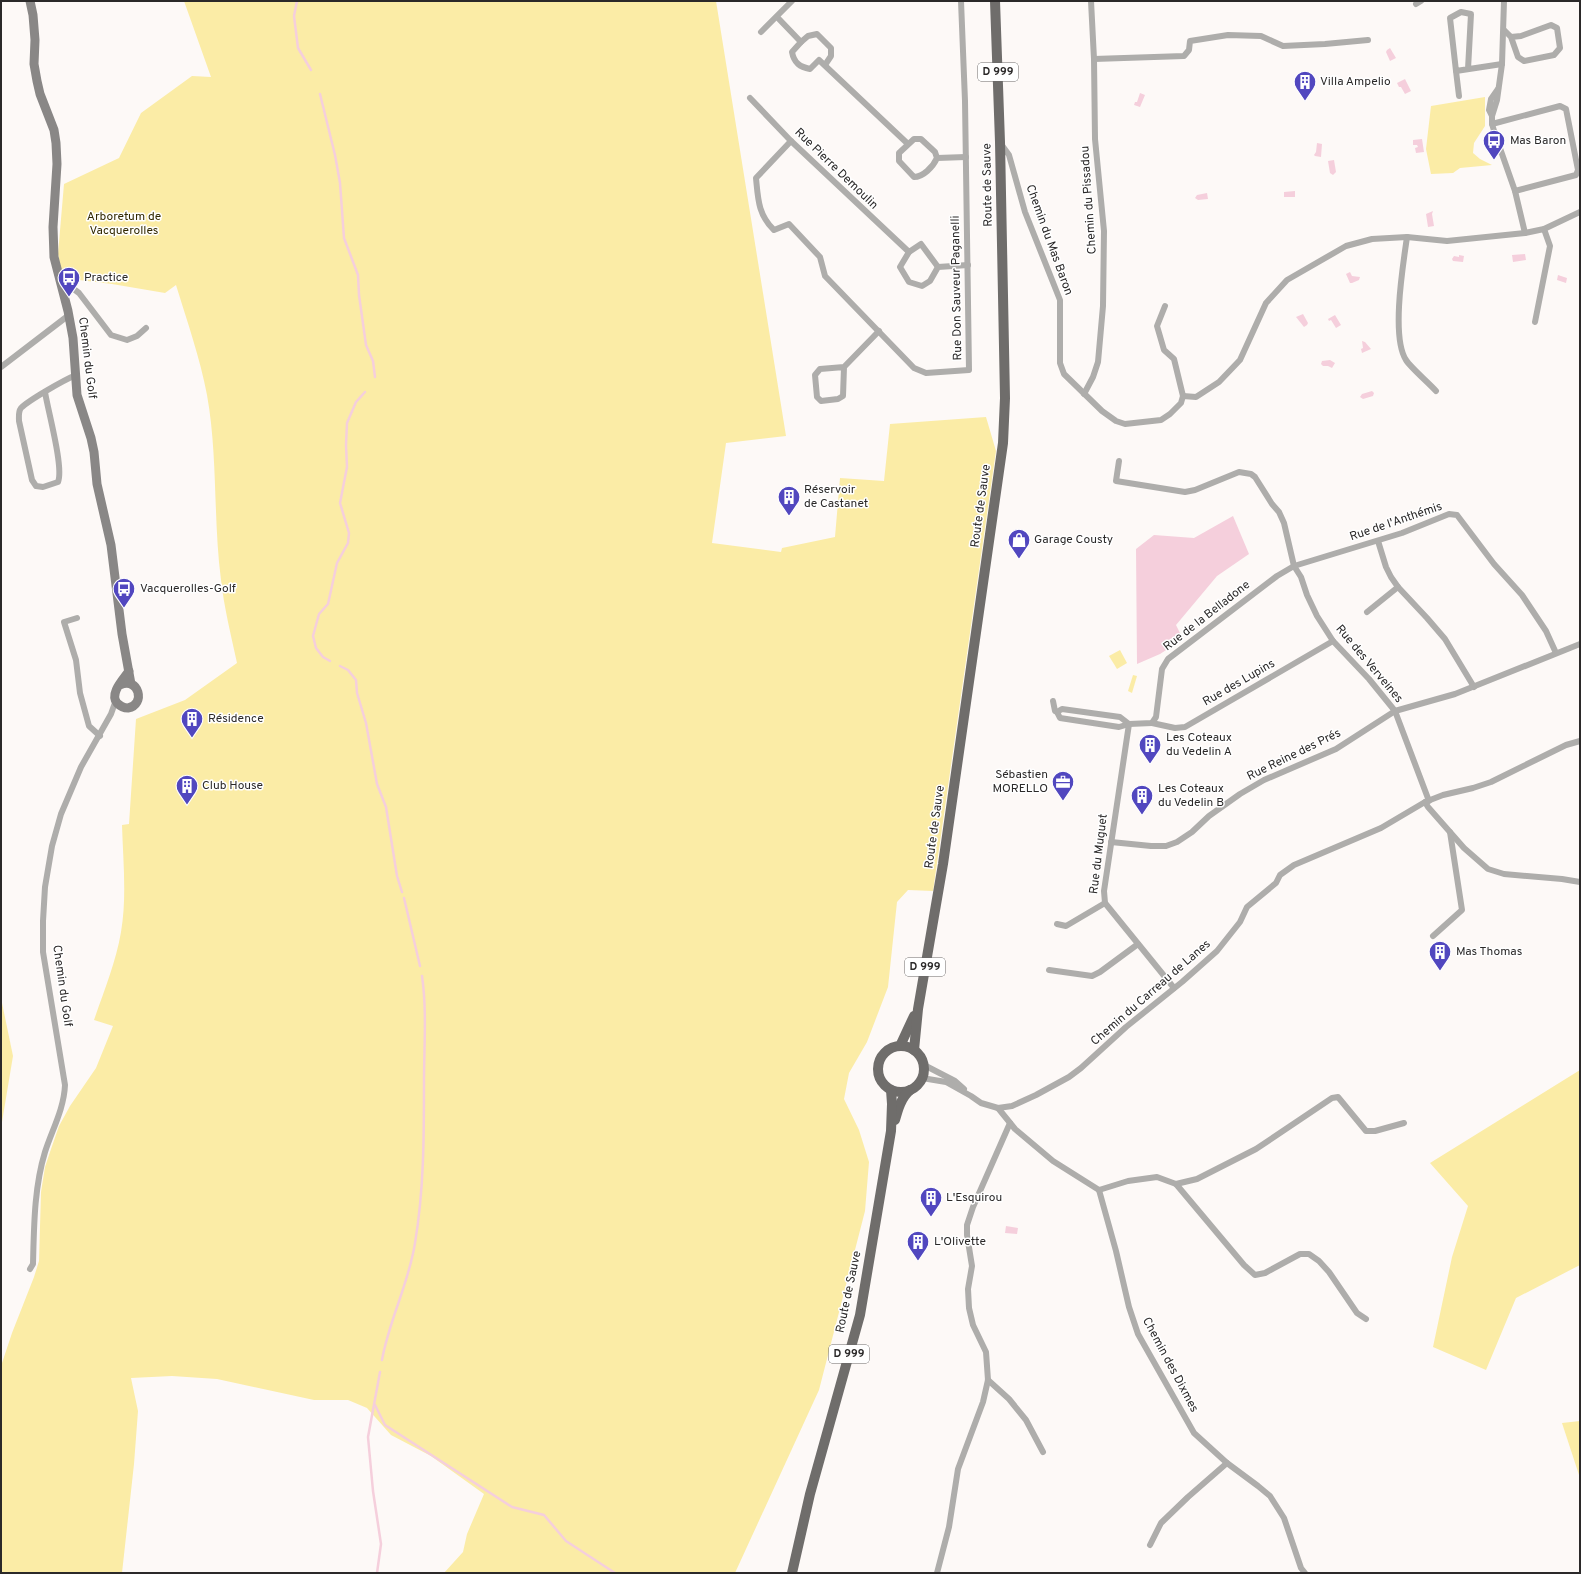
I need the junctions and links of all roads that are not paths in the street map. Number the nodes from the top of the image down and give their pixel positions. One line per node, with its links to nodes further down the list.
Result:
1 (30, 1): 34 (street, Chemin du Golf)
2 (961, 1): 24 (street, Rue Don Sauveur Paganelli)
3 (995, 1): 22 (main road, Route de Sauve / D 999)
4 (1091, 1): 13 (street, Chemin du Pissadou)
5 (1504, 1): 8 (street)
6 (791, 2): 7 (street)
7 (777, 17): 9 (street); 12 (street)
8 (1504, 30): 10 (street); 14 (street)
9 (761, 32)
10 (1511, 37): 10 (street)
11 (1368, 40): 13 (street)
12 (801, 42): 15 (street); 15 (street)
13 (1094, 59): 45 (street, Chemin du Pissadou)
14 (1502, 64): 16 (street); 20 (street)
15 (825, 65): 23 (street)
16 (1468, 69): 17 (street); 17 (street)
17 (1456, 72): 18 (street)
18 (1459, 96)
19 (750, 98): 21 (street, Rue Pierre Demoulin)
20 (1492, 124): 26 (street); 26 (street)
21 (791, 142): 31 (street, Rue Pierre Demoulin); 39 (street, Rue Don Sauveur Paganelli)
22 (1000, 142): 45 (street, Chemin du Mas Baron); 78 (main road, Route de Sauve / D 999)
23 (908, 144): 25 (street); 25 (street)
24 (966, 156): 25 (street); 32 (street, Rue Don Sauveur Paganelli)
25 (937, 158)
26 (1515, 191): 29 (street)
27 (1580, 212): 28 (street)
28 (1544, 229): 29 (street); 37 (street)
29 (1525, 233): 30 (street)
30 (1407, 237): 43 (street); 46 (street)
31 (909, 252): 33 (street); 33 (street)
32 (968, 265): 33 (street); 39 (street, Rue Don Sauveur Paganelli)
33 (938, 267)
34 (62, 288): 36 (street, Chemin du Golf); 38 (street)
35 (1164, 306): 46 (street)
36 (69, 315): 40 (street); 42 (street, Chemin du Golf)
37 (1536, 322)
38 (146, 328)
39 (879, 331): 41 (street)
40 (1, 367)
41 (844, 367): 41 (street)
42 (76, 375): 44 (street); 56 (street, Chemin du Golf)
43 (1436, 391)
44 (45, 392): 44 (street)
45 (1084, 394): 46 (street, Chemin du Mas Baron)
46 (1183, 396)
47 (1119, 460): 49 (street, Rue des Verveines)
48 (1378, 541): 49 (street, Rue de l'Anthémis); 50 (street); 55 (street, Rue de l'Anthémis)
49 (1294, 566): 53 (street, Rue des Verveines); 64 (street, Rue de la Belladone)
50 (1398, 587): 51 (street); 59 (street)
51 (1367, 612)
52 (77, 618): 66 (street)
53 (1333, 641): 62 (street, Rue des Verveines); 64 (street, Rue des Lupins)
54 (1580, 644): 55 (street, Rue Reine des Prés)
55 (1556, 653): 59 (street, Rue Reine des Prés)
56 (129, 671): 57 (street, Chemin du Golf); 58 (street)
57 (131, 684): 58 (street); 61 (street)
58 (120, 685): 61 (street)
59 (1474, 687): 62 (street, Rue Reine des Prés)
60 (1053, 701): 63 (street)
61 (119, 704): 66 (street, Chemin du Golf)
62 (1395, 711): 68 (street, Rue des Verveines); 70 (street, Rue Reine des Prés)
63 (1057, 712): 65 (street); 65 (street)
64 (1152, 723): 65 (street)
65 (1129, 724): 70 (street, Rue du Muguet)
66 (100, 736): 92 (street, Chemin du Golf)
67 (1580, 741): 68 (street, Chemin du Carreau de Lanes)
68 (1427, 801): 69 (street, Rue des Verveines); 77 (street, Chemin du Carreau de Lanes)
69 (1450, 832): 71 (street, Rue des Verveines); 74 (street)
70 (1111, 842): 72 (street, Rue du Muguet)
71 (1580, 882)
72 (1105, 903): 73 (street); 75 (street, Rue du Muguet)
73 (1057, 924)
74 (1433, 936)
75 (1138, 944): 76 (street); 77 (street, Rue du Muguet)
76 (1049, 970)
77 (1174, 988): 86 (street, Chemin du Carreau de Lanes)
78 (918, 1009): 79 (main road, Route de Sauve / D 999); 80 (main road, Route de Sauve / D 999)
79 (900, 1046): 80 (main road); 83 (main road)
80 (914, 1050): 81 (main road)
81 (924, 1064): 82 (main road); 85 (street)
82 (922, 1078): 84 (main road); 85 (street)
83 (891, 1090): 84 (main road); 89 (main road, Route de Sauve / D 999)
84 (910, 1090): 89 (main road, Route de Sauve / D 999)
85 (971, 1096): 86 (street)
86 (998, 1108): 87 (street)
87 (1010, 1123): 91 (street); 94 (street)
88 (1404, 1123): 90 (street)
89 (891, 1131): 98 (main road, Route de Sauve / D 999)
90 (1176, 1184): 91 (street); 93 (street)
91 (1099, 1190): 96 (street, Chemin des Dixmes)
92 (30, 1269)
93 (1366, 1319)
94 (988, 1380): 95 (street); 99 (street)
95 (1044, 1452)
96 (1227, 1463): 97 (street); 100 (street, Chemin des Dixmes)
97 (1150, 1545)
98 (792, 1573)
99 (937, 1573)
100 (1306, 1573)

